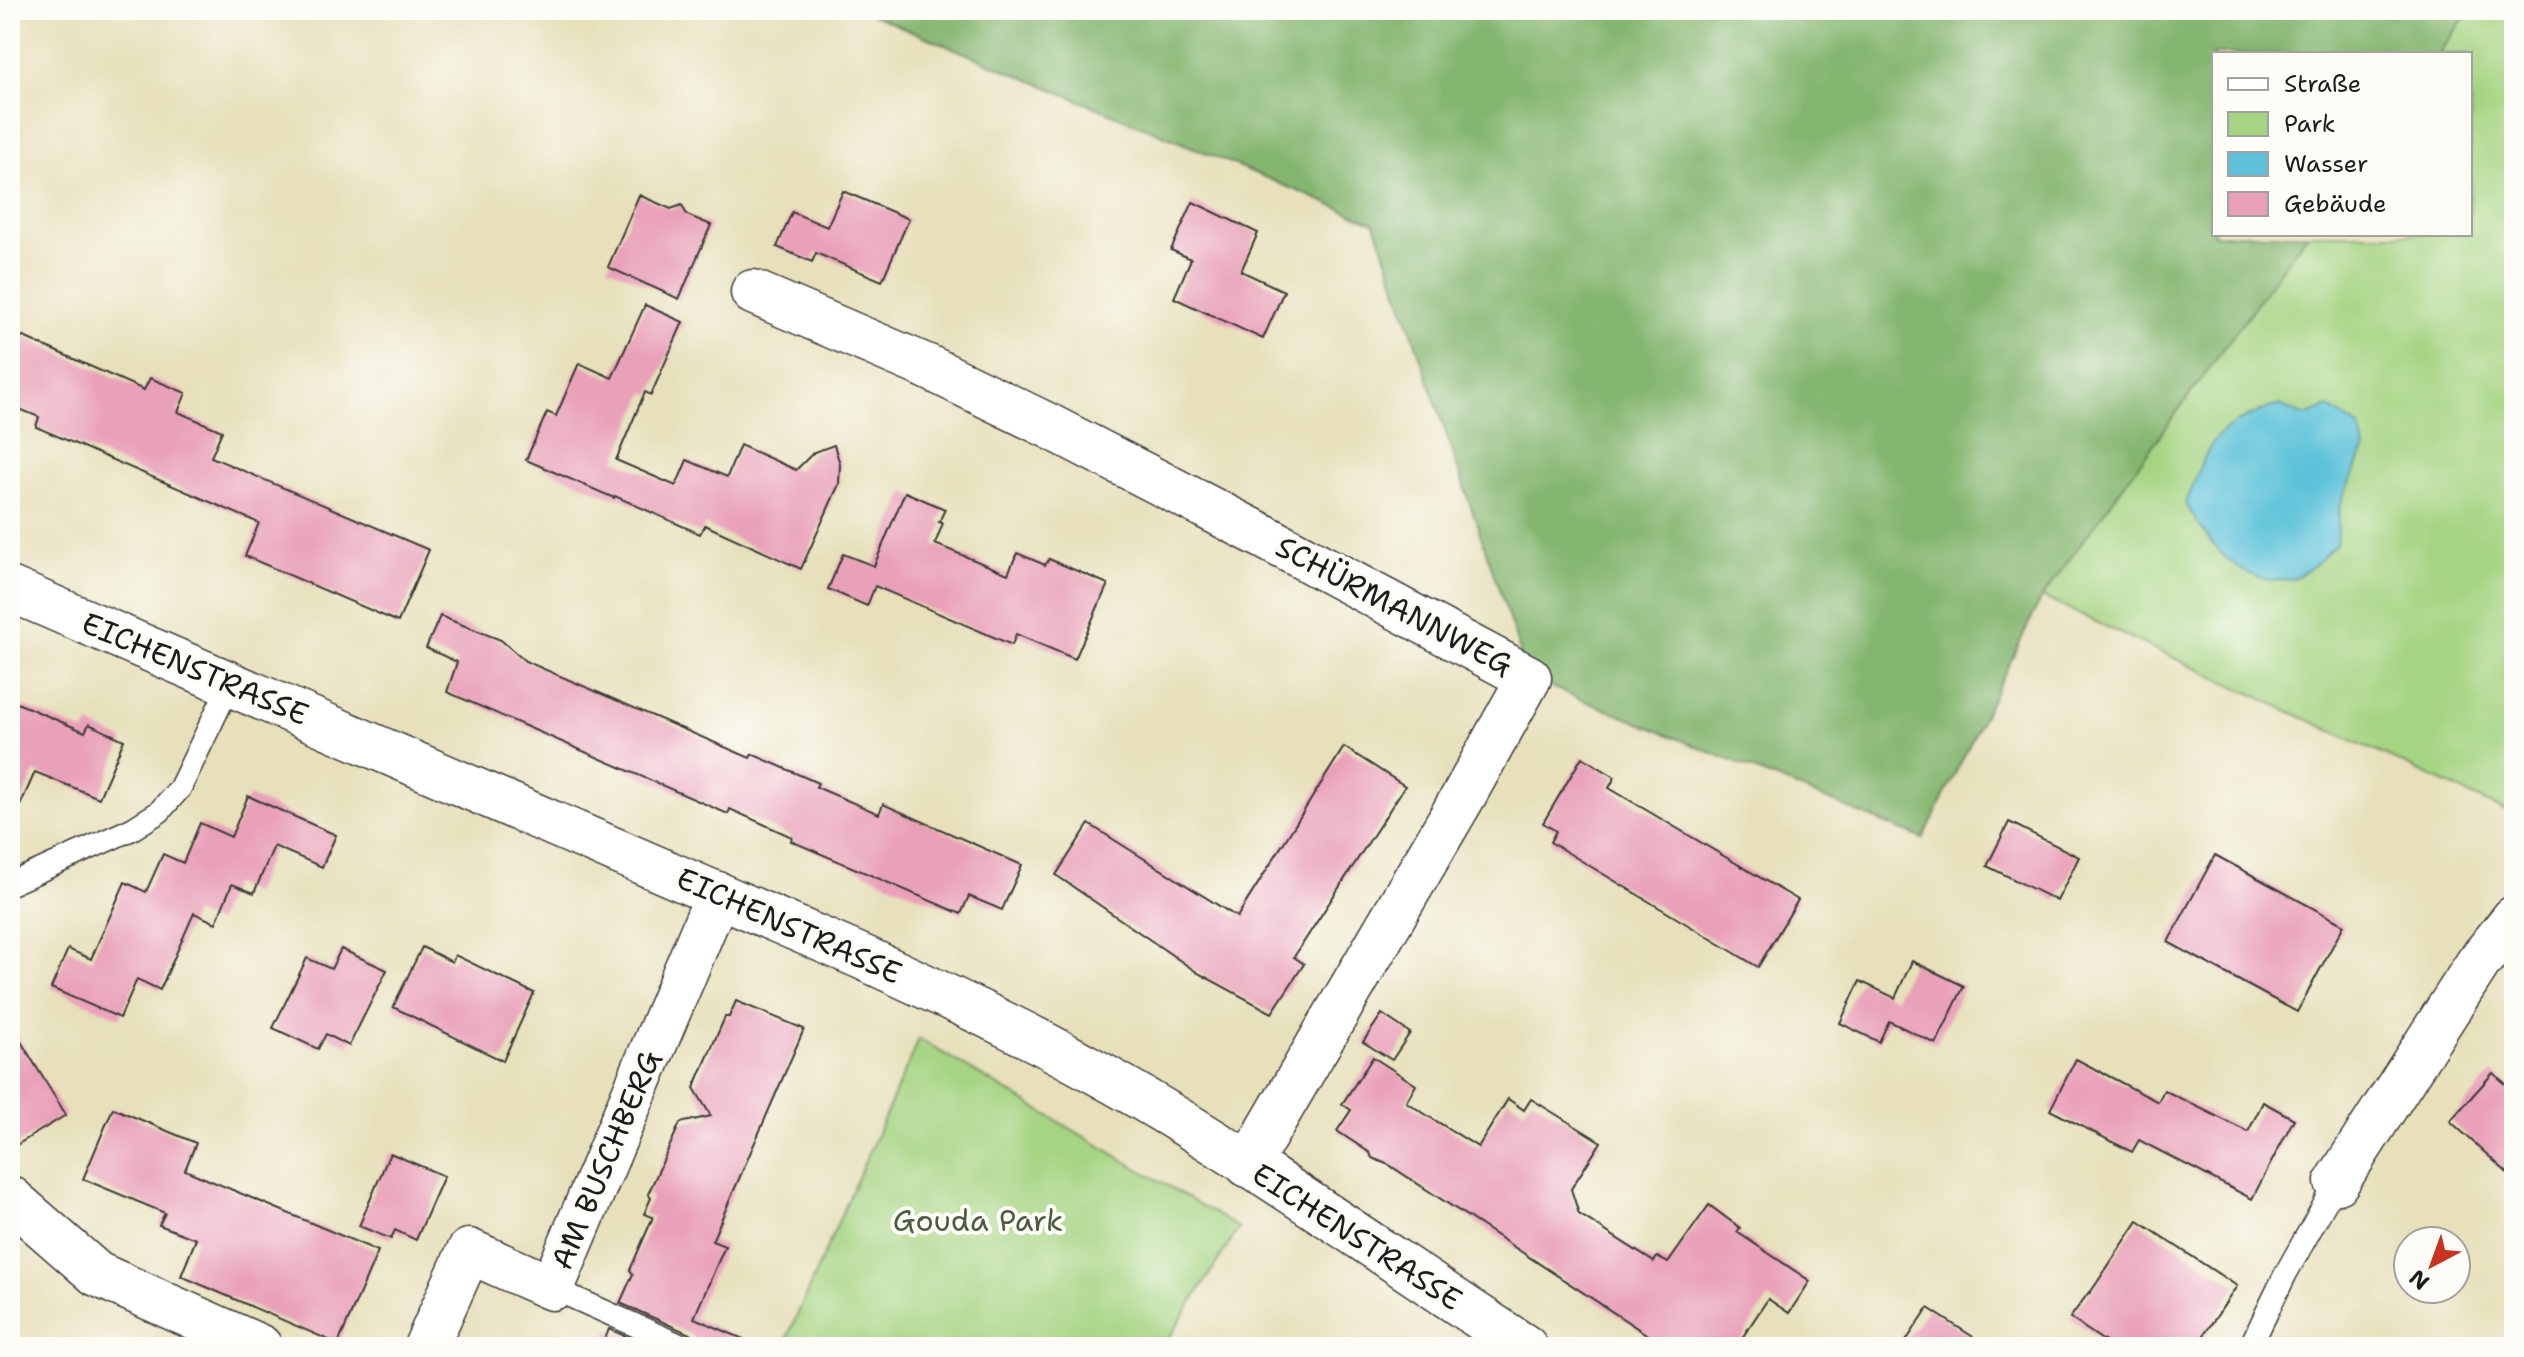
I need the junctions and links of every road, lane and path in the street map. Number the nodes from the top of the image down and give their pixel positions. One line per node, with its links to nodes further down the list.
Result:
1 (753, 292): 7 (street, SCHÜRMANNWEG)
2 (10, 589): 3 (street, EICHENSTRASSE)
3 (230, 684): 4 (lane); 5 (street, EICHENSTRASSE)
4 (10, 884)
5 (718, 894): 7 (street, EICHENSTRASSE); 10 (street, AM BUSCHBERG)
6 (2514, 918): 8 (street)
7 (1248, 1165): 14 (street, EICHENSTRASSE)
8 (2337, 1182): 15 (lane)
9 (10, 1198): 11 (street)
10 (552, 1288): 12 (street, AM BUSCHBERG); 13 (lane)
11 (260, 1347)
12 (426, 1347)
13 (684, 1347)
14 (1525, 1347)
15 (2250, 1347)

